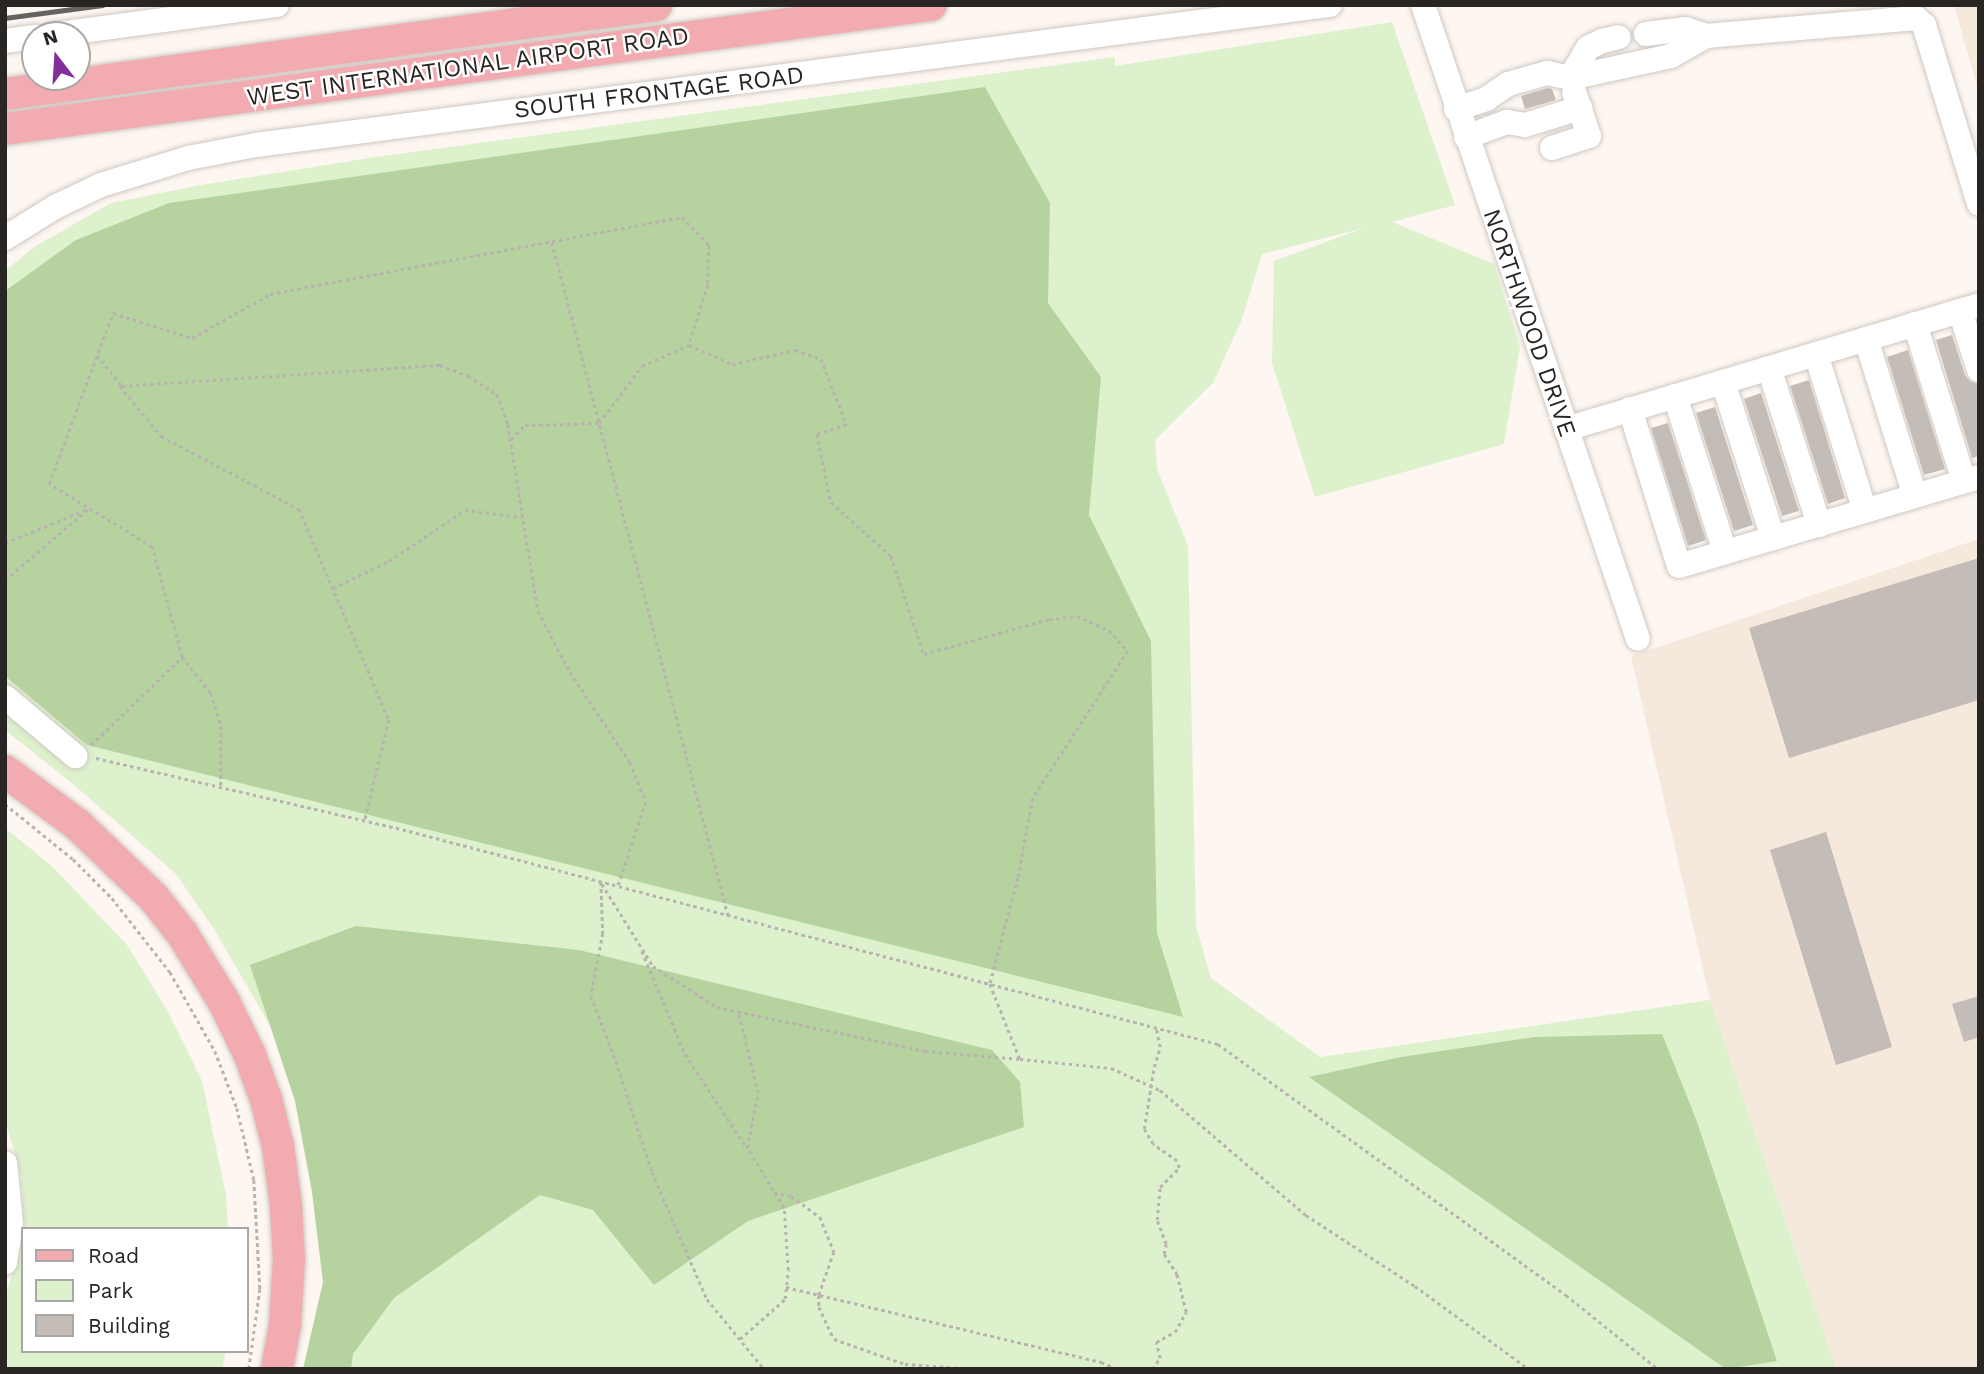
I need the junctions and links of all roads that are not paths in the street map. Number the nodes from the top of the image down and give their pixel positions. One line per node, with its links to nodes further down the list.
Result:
1 (277, 5): 6 (street)
2 (656, 5): 11 (main road, WEST INTERNATIONAL AIRPORT ROAD)
3 (931, 5): 14 (main road, WEST INTERNATIONAL AIRPORT ROAD)
4 (1330, 5): 18 (street, SOUTH FRONTAGE ROAD)
5 (1423, 5): 13 (street, NORTHWOOD DRIVE)
6 (91, 30)
7 (1646, 34): 8 (street)
8 (1706, 36): 10 (street); 17 (street)
9 (1619, 37): 10 (street)
10 (1570, 78): 12 (street); 13 (street)
11 (5, 94)
12 (1580, 108): 15 (street); 16 (street)
13 (1456, 109): 15 (street, NORTHWOOD DRIVE)
14 (5, 129)
15 (1466, 137): 28 (street, NORTHWOOD DRIVE)
16 (1552, 148)
17 (1979, 204)
18 (5, 238)
19 (1969, 308): 20 (street); 24 (street)
20 (1915, 324): 21 (street); 29 (street)
21 (1866, 339): 22 (street); 30 (street)
22 (1816, 354): 23 (street); 31 (street)
23 (1769, 368): 25 (street); 32 (street)
24 (1979, 370)
25 (1723, 382): 26 (street); 33 (street)
26 (1675, 396): 27 (street); 34 (street)
27 (1630, 409): 28 (street); 34 (street)
28 (1566, 429): 35 (street, NORTHWOOD DRIVE)
29 (1971, 479): 30 (street)
30 (1915, 496): 31 (street)
31 (1865, 511): 32 (street)
32 (1818, 525): 33 (street)
33 (1773, 538): 34 (street)
34 (1726, 552)
35 (1638, 639)
36 (5, 697): 37 (street)
37 (83, 756)
38 (5, 771): 41 (main road)
39 (5, 1163): 40 (street)
40 (5, 1264)
41 (277, 1369)

